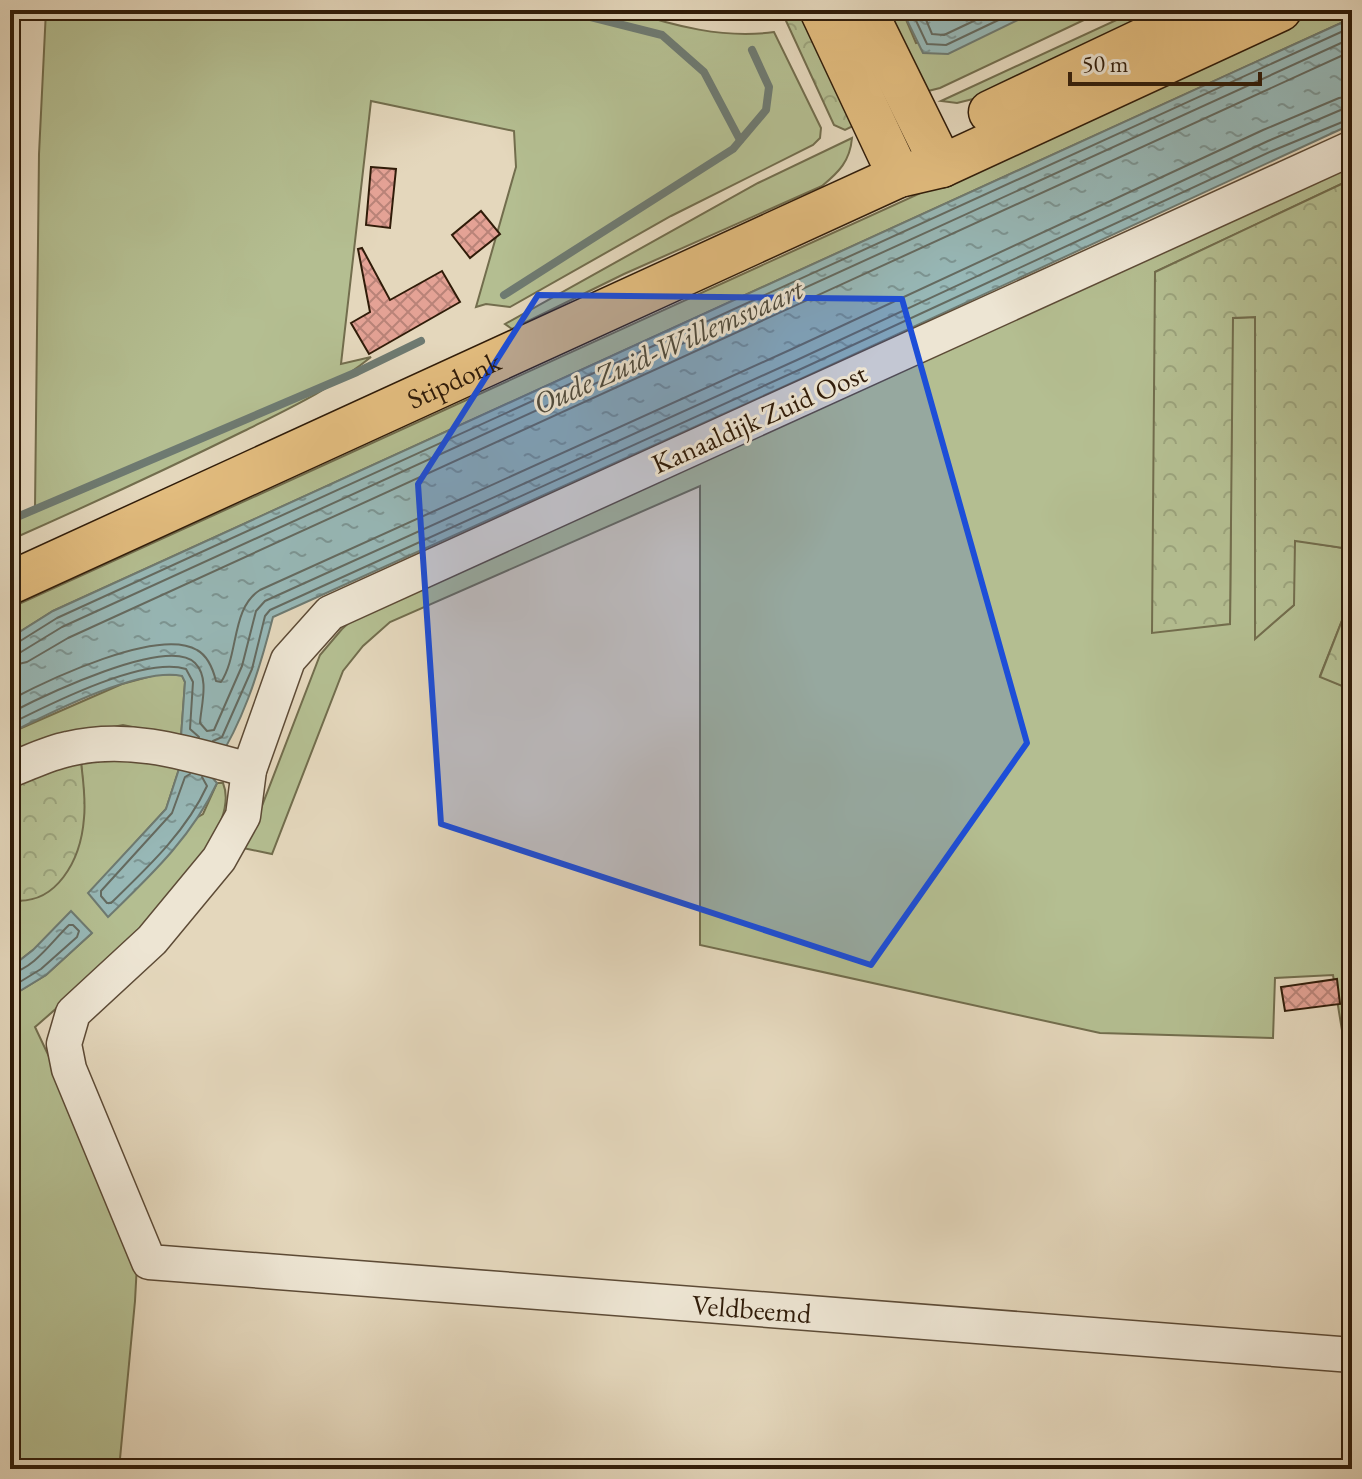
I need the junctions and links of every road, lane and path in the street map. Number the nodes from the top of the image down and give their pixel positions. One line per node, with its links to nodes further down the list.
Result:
1 (821, 10): 7 (main road)
2 (865, 10): 6 (main road)
3 (1214, 10): 6 (main road, Stipdonk)
4 (1280, 10): 6 (main road, Stipdonk)
5 (1352, 148): 10 (street, Kanaaldijk Zuid Oost)
6 (936, 154): 7 (main road, Stipdonk)
7 (899, 176): 8 (main road, Stipdonk)
8 (10, 583)
9 (10, 770): 10 (street)
10 (249, 770): 11 (street, Kanaaldijk Zuid Oost)
11 (149, 1262): 12 (street, Veldbeemd)
12 (1352, 1355)

